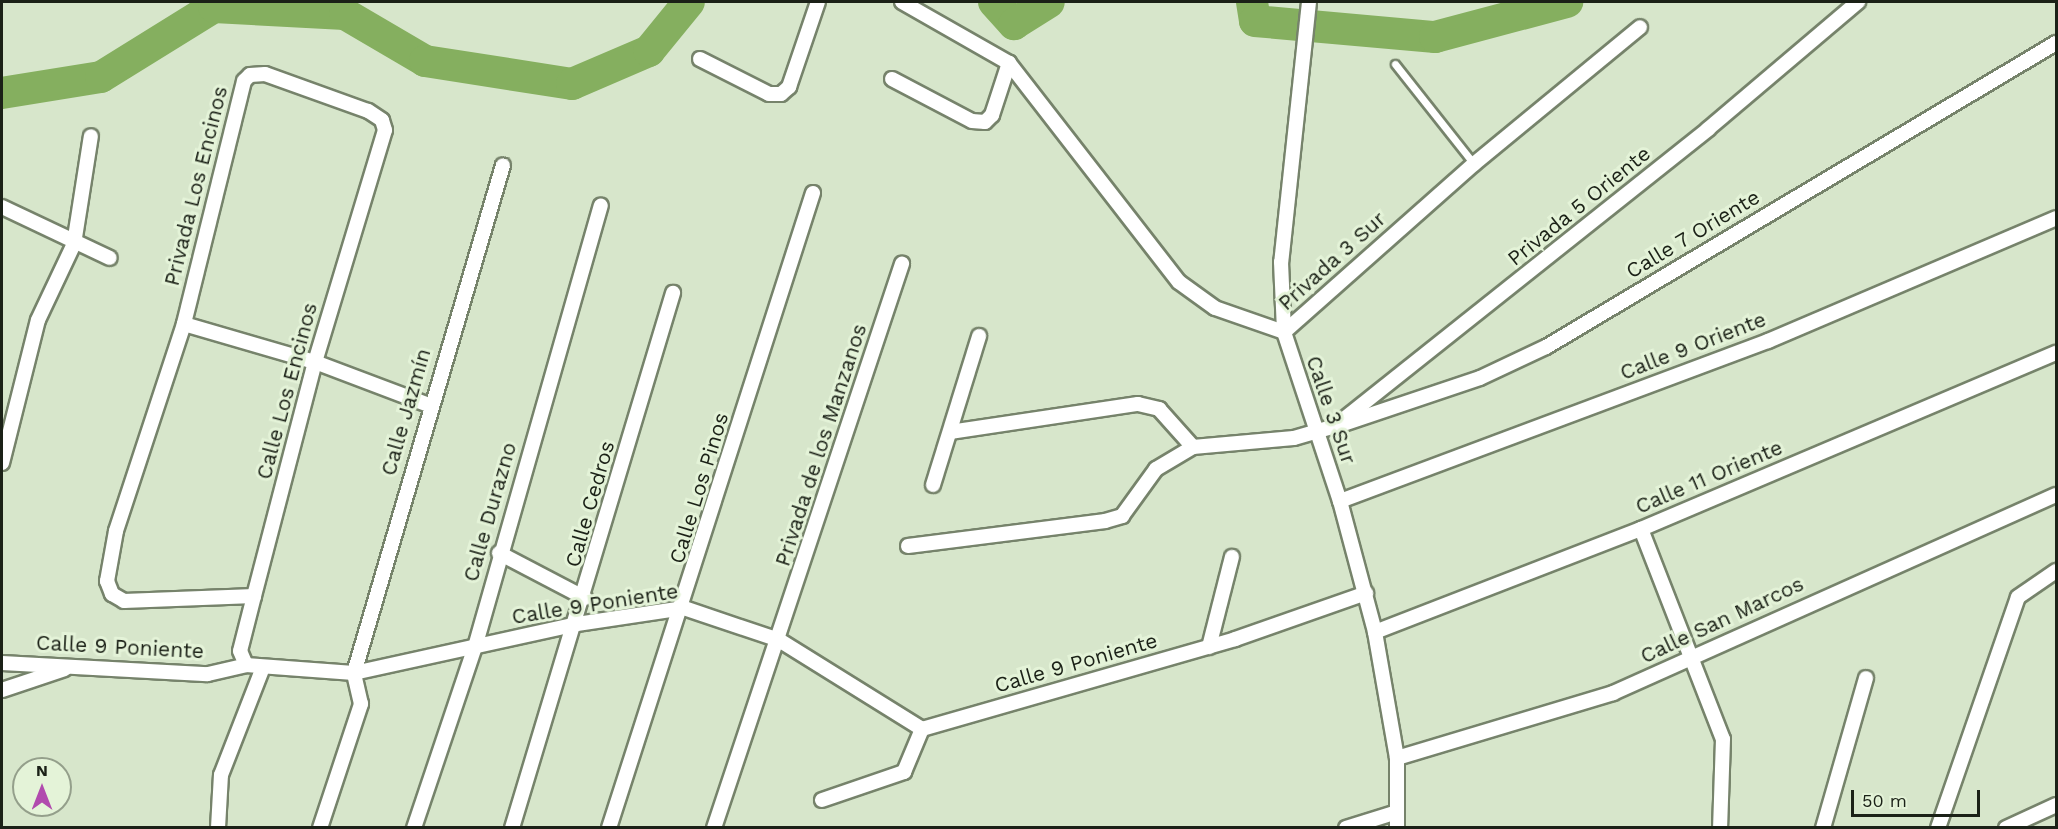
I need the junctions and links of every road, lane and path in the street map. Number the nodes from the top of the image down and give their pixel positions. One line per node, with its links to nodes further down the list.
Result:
1 (818, 2): 7 (street)
2 (902, 2): 8 (street, Privada 3 Sur)
3 (1309, 2): 24 (street, Calle 3 Sur)
4 (1858, 2): 29 (street, Privada 5 Oriente)
5 (1640, 27): 13 (street, Privada 3 Sur)
6 (2056, 43): 29 (street, Calle 7 Oriente)
7 (700, 59)
8 (1009, 63): 10 (street); 24 (street, Privada 3 Sur)
9 (1395, 64): 13 (lane)
10 (892, 79)
11 (385, 130): 23 (street, Privada Los Encinos); 27 (street, Calle Los Encinos)
12 (91, 136): 19 (street)
13 (1474, 164): 24 (street, Privada 3 Sur)
14 (503, 165): 28 (street, Calle Jazmín)
15 (813, 193): 45 (street, Calle Los Pinos)
16 (601, 206): 39 (street, Calle Durazno)
17 (2, 207): 19 (street)
18 (2056, 218): 36 (street, Calle 9 Oriente)
19 (74, 244): 20 (street); 33 (street)
20 (110, 258)
21 (902, 264): 48 (street, Privada de los Manzanos)
22 (673, 293): 44 (street, Calle Cedros)
23 (184, 324): 27 (street); 43 (street)
24 (1284, 332): 31 (street, Calle 3 Sur)
25 (979, 336): 30 (street)
26 (2056, 353): 37 (street, Calle 11 Oriente)
27 (315, 362): 28 (street); 43 (street, Calle Los Encinos)
28 (429, 405): 56 (street, Calle Jazmín)
29 (1335, 426): 31 (street, Privada 5 Oriente)
30 (950, 432): 32 (street); 34 (street)
31 (1317, 432): 32 (street, Privada 5 Oriente); 36 (street, Calle 3 Sur)
32 (1193, 447): 38 (street)
33 (2, 463)
34 (933, 485)
35 (2056, 495): 51 (street, Calle San Marcos)
36 (1340, 501): 42 (street, Calle 3 Sur)
37 (1641, 529): 47 (street, Calle 11 Oriente); 51 (street)
38 (908, 546)
39 (499, 553): 44 (street); 49 (street, Calle Durazno)
40 (1232, 557): 50 (street)
41 (2056, 571): 75 (street)
42 (1366, 593): 47 (street, Calle 3 Sur); 50 (street, Calle 9 Poniente)
43 (254, 596): 53 (street, Calle Los Encinos)
44 (585, 598): 46 (street, Calle Cedros)
45 (684, 608): 46 (street, Calle 9 Poniente); 48 (street, Calle 9 Poniente); 69 (street, Calle Los Pinos)
46 (577, 624): 49 (street, Calle 9 Poniente); 68 (street, Calle Cedros)
47 (1375, 632): 60 (street, Calle 3 Sur)
48 (779, 640): 59 (street, Calle 9 Poniente); 70 (street, Privada de los Manzanos)
49 (475, 647): 56 (street, Calle 9 Poniente); 67 (street, Calle Durazno)
50 (1209, 647): 59 (street, Calle 9 Poniente)
51 (1690, 656): 60 (street, Calle San Marcos); 73 (street)
52 (2, 663): 54 (street, Calle 9 Poniente)
53 (246, 665): 54 (street, Calle 9 Poniente); 55 (street, Calle 9 Poniente)
54 (72, 667): 58 (street)
55 (262, 670): 56 (street, Calle 9 Poniente); 65 (street)
56 (354, 673): 66 (street)
57 (1866, 678): 74 (street)
58 (2, 690)
59 (922, 729): 61 (street)
60 (1397, 758): 63 (street, Calle 3 Sur)
61 (822, 800)
62 (2056, 805): 64 (street)
63 (1397, 812): 71 (street); 72 (street, Calle 3 Sur)
64 (2035, 821): 76 (street)
65 (218, 828)
66 (320, 828)
67 (414, 828)
68 (512, 828)
69 (609, 828)
70 (714, 828)
71 (1346, 828)
72 (1397, 828)
73 (1720, 828)
74 (1823, 828)
75 (1938, 828)
76 (2006, 828)

